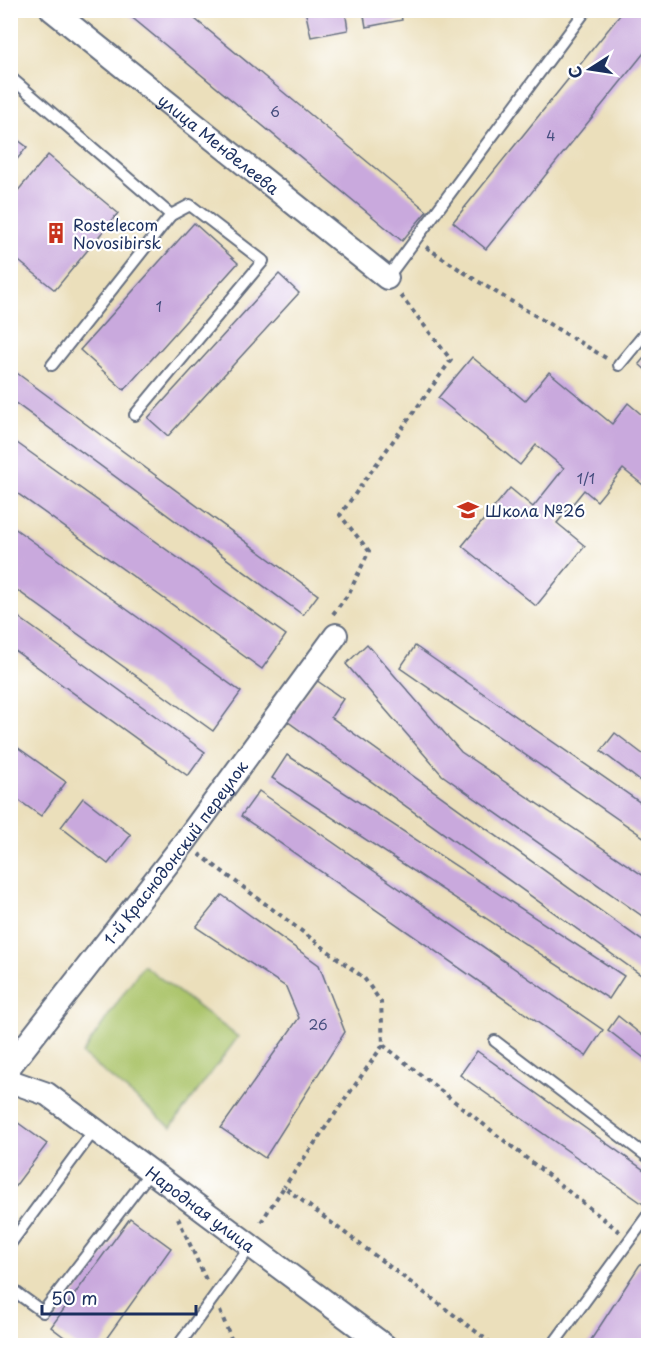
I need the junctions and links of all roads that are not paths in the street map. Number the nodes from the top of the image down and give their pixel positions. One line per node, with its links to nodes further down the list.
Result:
1 (51, 10): 5 (street, улица Менделеева)
2 (586, 10): 5 (lane)
3 (10, 77): 4 (lane)
4 (171, 215): 7 (lane); 9 (lane)
5 (387, 278)
6 (648, 330): 8 (lane)
7 (52, 365)
8 (619, 365)
9 (135, 415)
10 (336, 635): 12 (street, 1-й Краснодонский переулок)
11 (495, 1041): 15 (lane)
12 (10, 1066)
13 (10, 1081): 14 (street, Народная улица)
14 (95, 1130): 16 (street, Народная улица); 18 (lane)
15 (648, 1157)
16 (151, 1171): 19 (street, Народная улица); 20 (lane)
17 (648, 1215): 23 (lane)
18 (10, 1244)
19 (251, 1246): 21 (lane); 22 (street, Народная улица)
20 (10, 1288)
21 (178, 1346)
22 (385, 1346)
23 (552, 1346)

